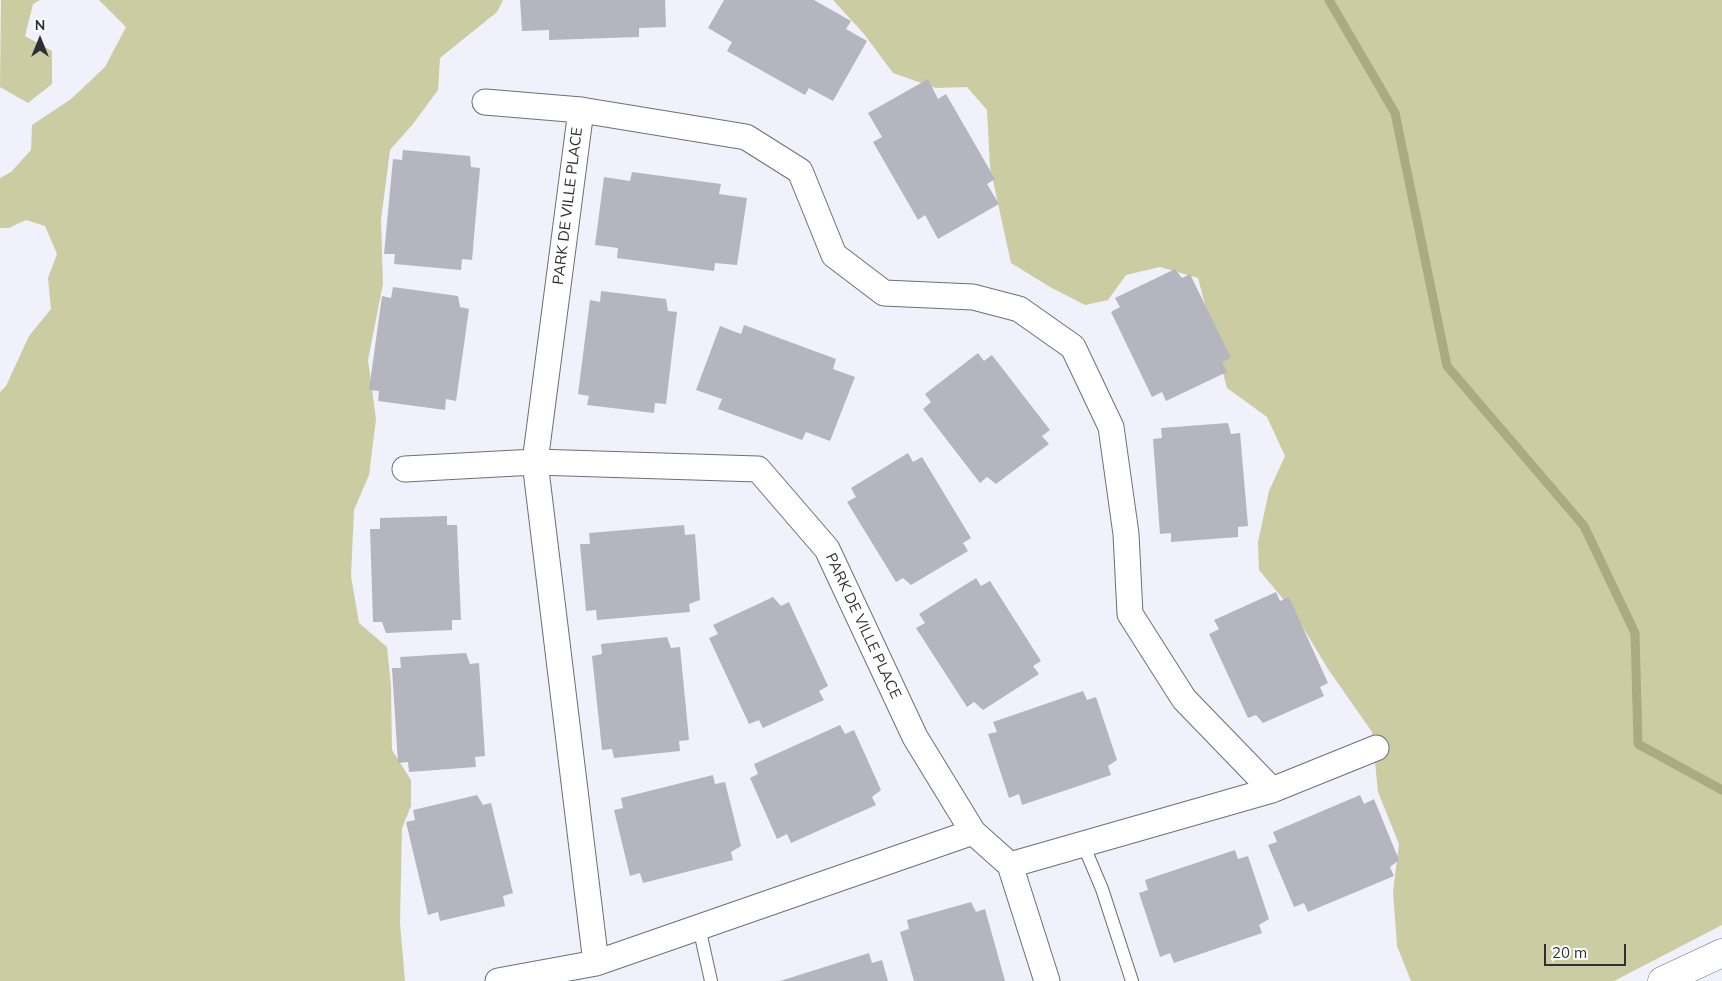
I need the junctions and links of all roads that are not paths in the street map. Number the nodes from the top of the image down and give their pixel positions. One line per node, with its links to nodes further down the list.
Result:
1 (485, 102): 2 (street)
2 (581, 110): 3 (street, PARK DE VILLE PLACE); 6 (street, PARK DE VILLE PLACE)
3 (535, 462): 4 (street, PARK DE VILLE PLACE); 7 (street, PARK DE VILLE PLACE); 12 (street, PARK DE VILLE PLACE)
4 (404, 469)
5 (1376, 748): 6 (street)
6 (1272, 790): 8 (street)
7 (973, 832): 9 (street, PARK DE VILLE PLACE); 10 (street)
8 (1083, 844): 9 (street); 16 (lane)
9 (1010, 865): 15 (street)
10 (699, 927): 12 (street); 14 (lane)
11 (1722, 953): 17 (street)
12 (596, 963): 13 (street)
13 (498, 981)
14 (711, 981)
15 (1047, 981)
16 (1132, 981)
17 (1662, 981)

